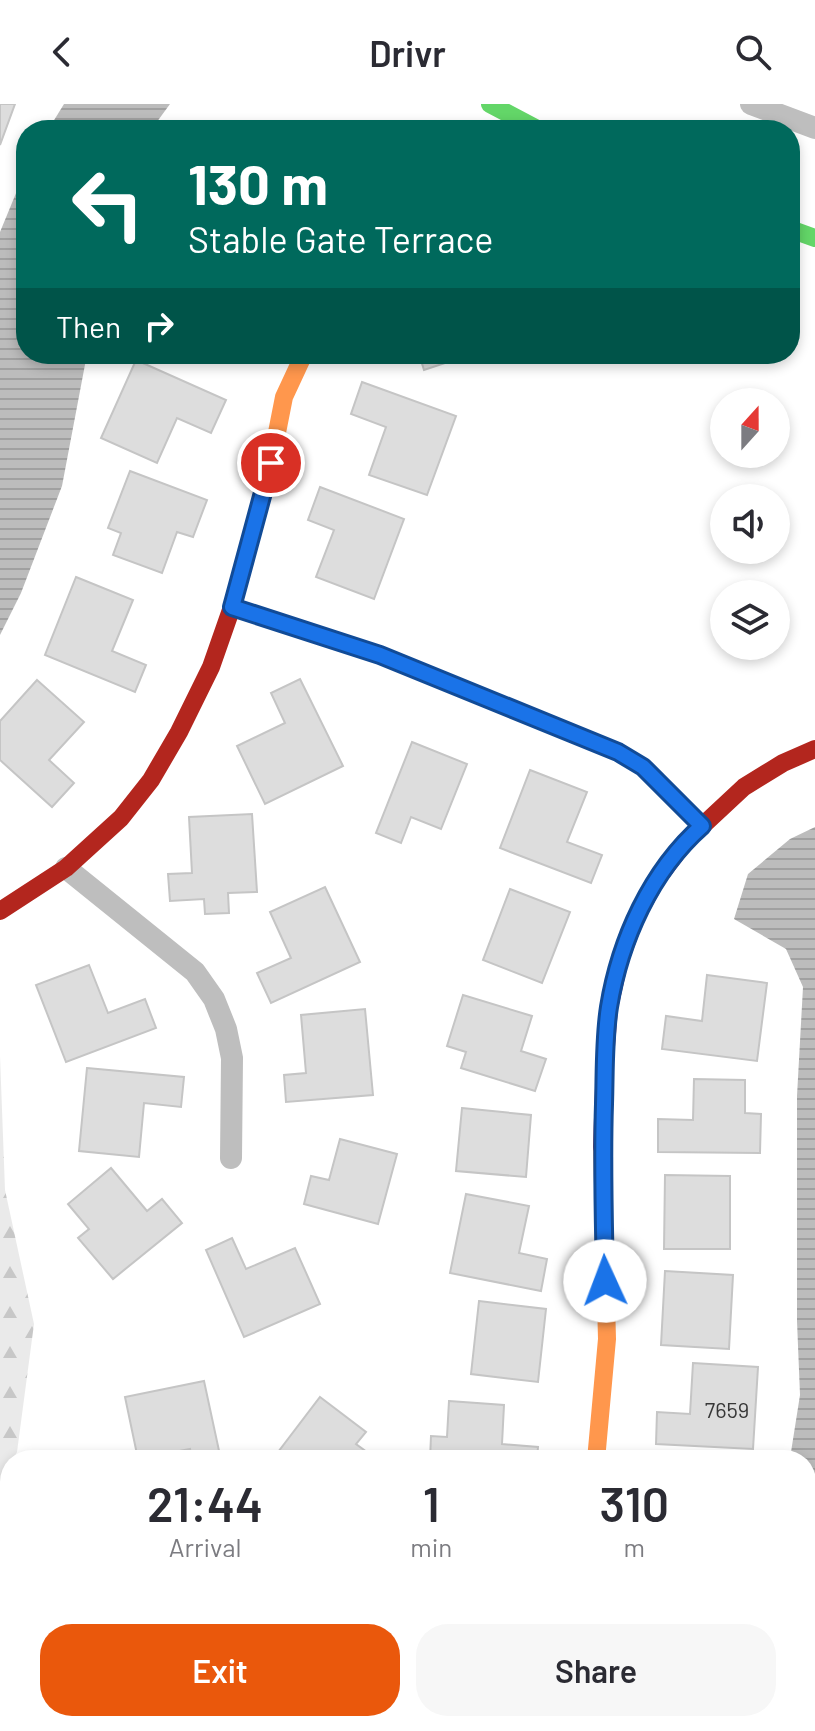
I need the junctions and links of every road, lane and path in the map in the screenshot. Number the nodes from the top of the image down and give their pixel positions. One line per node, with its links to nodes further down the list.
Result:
1 (490, 104): 3 (street)
2 (751, 104): 4 (street)
3 (520, 120)
4 (794, 120)
5 (299, 364): 6 (street)
6 (232, 607): 8 (street); 9 (street)
7 (815, 749): 8 (street)
8 (702, 826): 12 (street)
9 (66, 868): 10 (street); 11 (street)
10 (0, 911)
11 (231, 1158)
12 (597, 1450)

